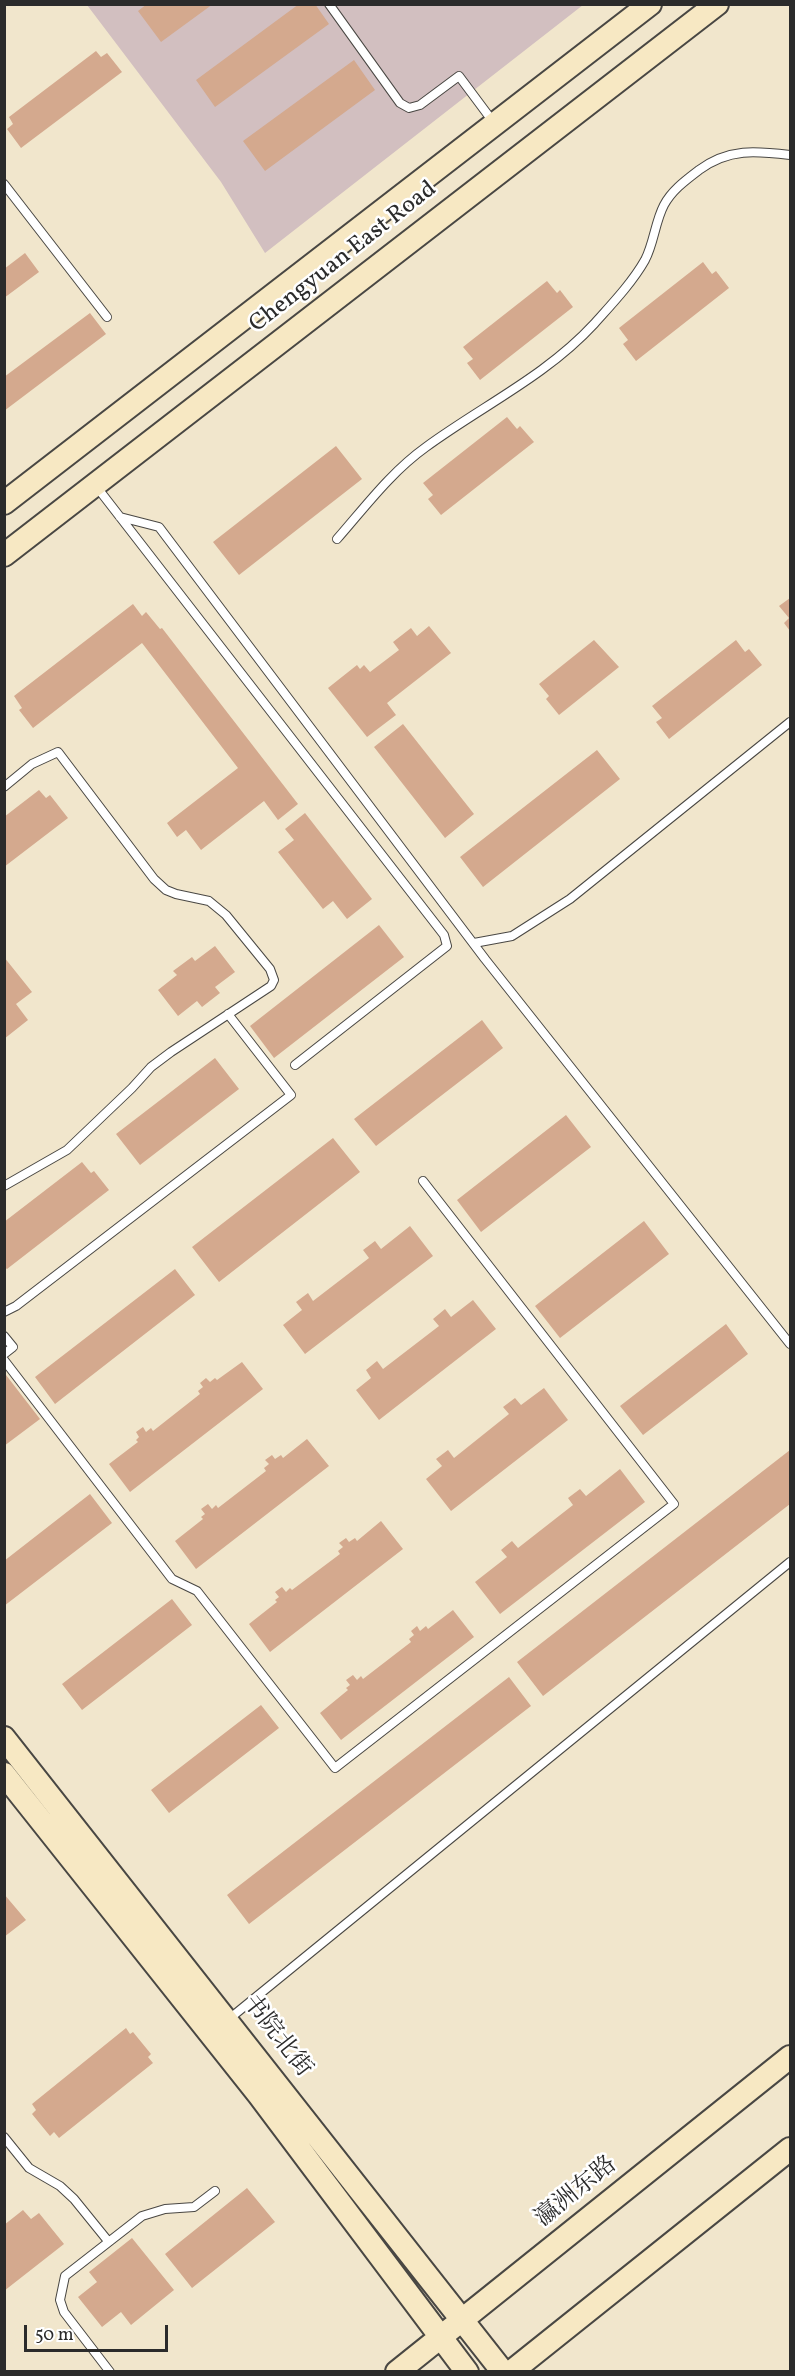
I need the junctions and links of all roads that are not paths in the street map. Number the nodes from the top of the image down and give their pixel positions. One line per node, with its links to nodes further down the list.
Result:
1 (329, 4): 4 (lane)
2 (650, 4): 4 (street, Chengyuan East Road)
3 (717, 4): 8 (street, Chengyuan East Road)
4 (495, 124): 9 (street, Chengyuan East Road)
5 (790, 155): 11 (lane)
6 (4, 184): 7 (lane)
7 (106, 317)
8 (95, 485): 10 (lane); 12 (street, Chengyuan East Road)
9 (4, 503)
10 (120, 517): 15 (lane); 17 (lane)
11 (337, 538)
12 (4, 555)
13 (790, 722): 15 (lane)
14 (4, 787): 16 (lane)
15 (474, 944): 22 (lane)
16 (228, 1014): 19 (lane); 20 (lane)
17 (295, 1065)
18 (423, 1181): 24 (lane)
19 (4, 1186)
20 (4, 1312)
21 (4, 1336): 23 (lane)
22 (790, 1344)
23 (4, 1354)
24 (4, 1360)
25 (790, 1562): 28 (lane)
26 (4, 1738): 28 (street, 书院北街)
27 (4, 1774): 35 (street, 书院北街)
28 (228, 2020): 34 (street, 书院北街)
29 (790, 2057): 34 (street, 瀛洲东路)
30 (4, 2137): 33 (lane)
31 (790, 2149): 40 (street)
32 (215, 2191): 33 (lane)
33 (108, 2241): 36 (lane)
34 (463, 2318): 35 (street, 瀛洲东路); 39 (street, 书院北街)
35 (440, 2338): 37 (street, 瀛洲东路); 38 (street, 书院北街)
36 (110, 2372)
37 (397, 2372)
38 (467, 2372)
39 (503, 2372)
40 (511, 2372)

